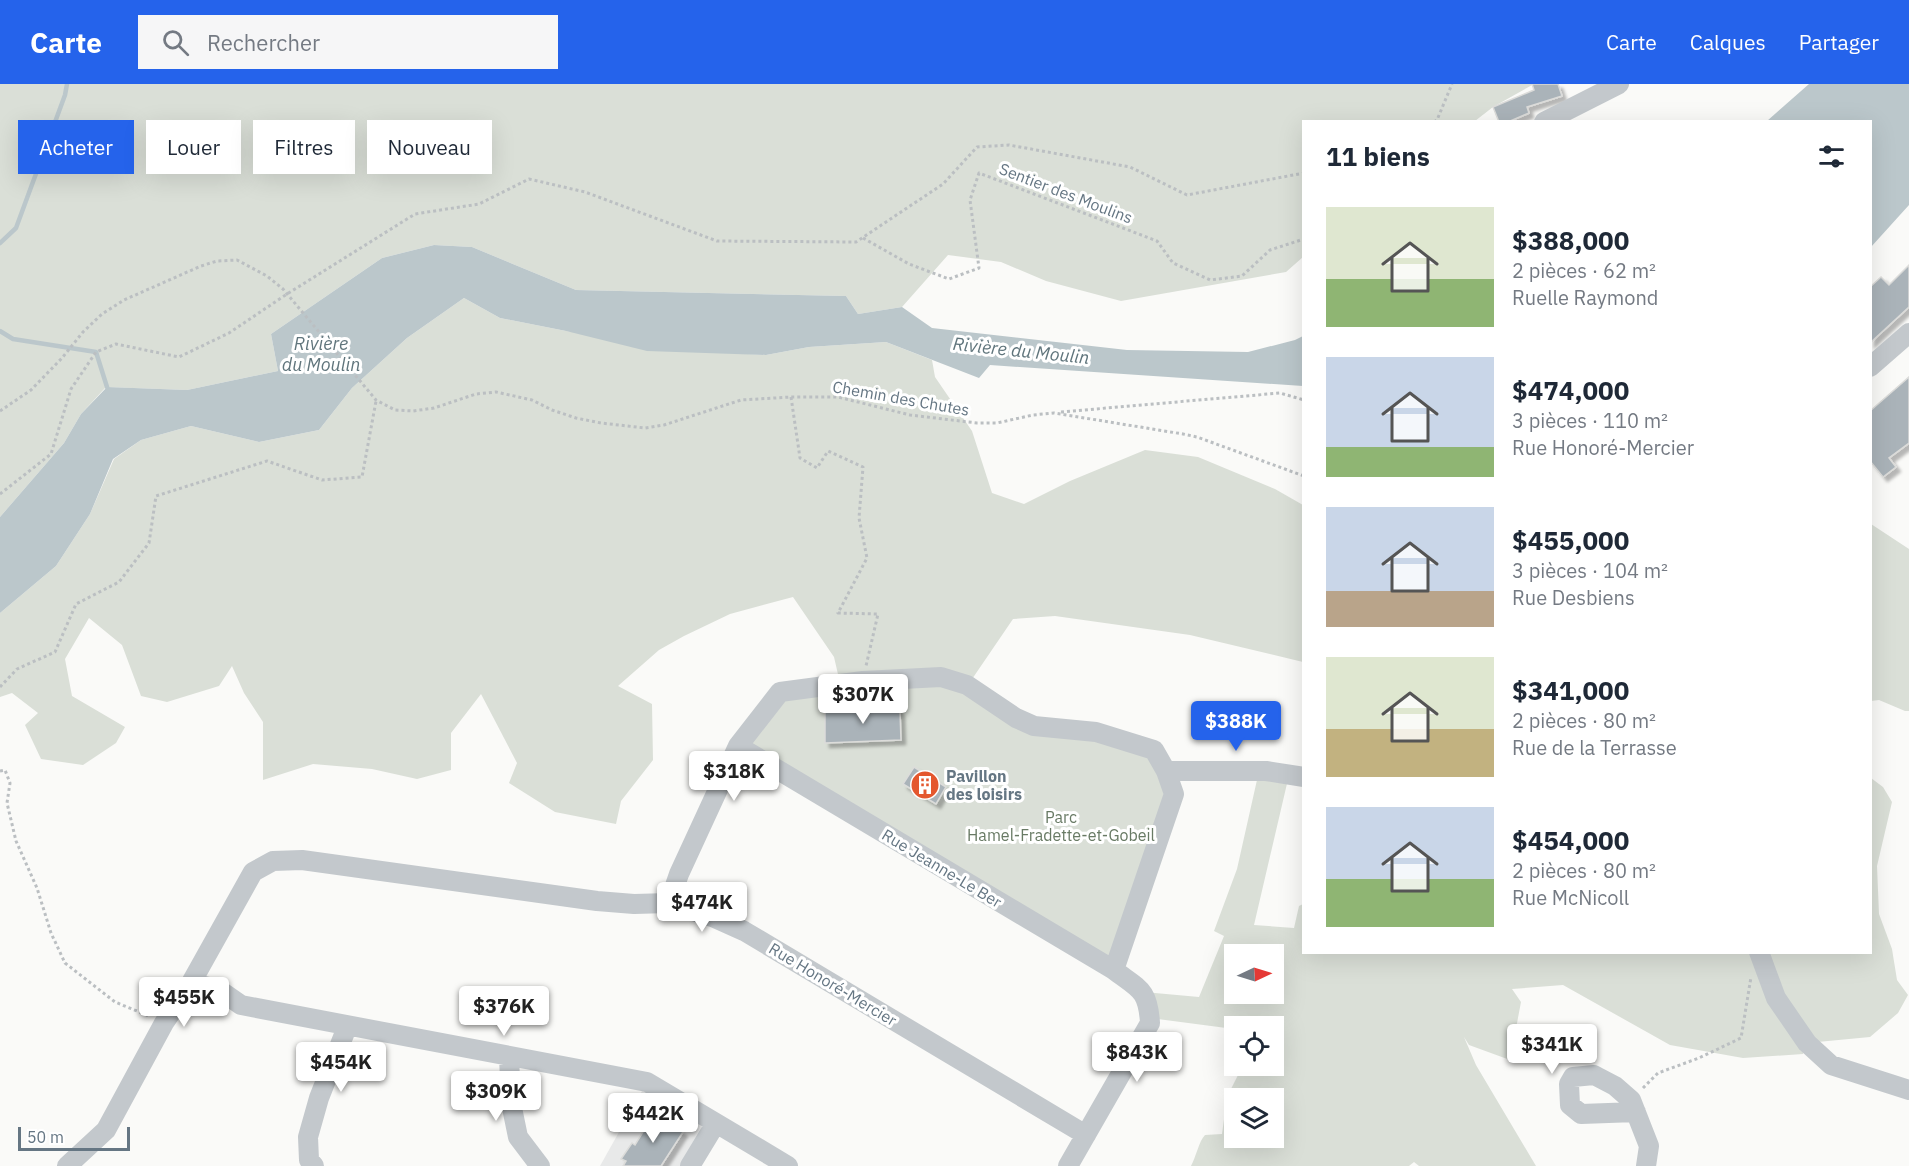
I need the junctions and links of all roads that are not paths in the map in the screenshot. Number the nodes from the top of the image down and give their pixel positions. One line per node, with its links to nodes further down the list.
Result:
1 (1619, 84): 2 (street)
2 (1548, 120)
3 (1909, 333): 4 (street)
4 (1872, 365)
5 (738, 746): 6 (street); 8 (street); 10 (street, Rue Jeanne-Le Ber)
6 (1166, 771): 7 (street); 10 (street)
7 (1302, 777)
8 (669, 903): 11 (street, Rue Honoré-Mercier); 17 (street, Rue Honoré-Mercier)
9 (1760, 954): 14 (street)
10 (1114, 970): 17 (street, Rue Jeanne-Le Ber)
11 (191, 983): 12 (street); 18 (street)
12 (347, 1027): 13 (street); 19 (street)
13 (509, 1057): 16 (street); 20 (street)
14 (1909, 1090)
15 (1634, 1106): 24 (street)
16 (716, 1123): 21 (street); 22 (street)
17 (1086, 1135): 23 (street)
18 (67, 1166)
19 (314, 1166)
20 (540, 1166)
21 (690, 1166)
22 (788, 1166)
23 (1068, 1166)
24 (1646, 1166)

